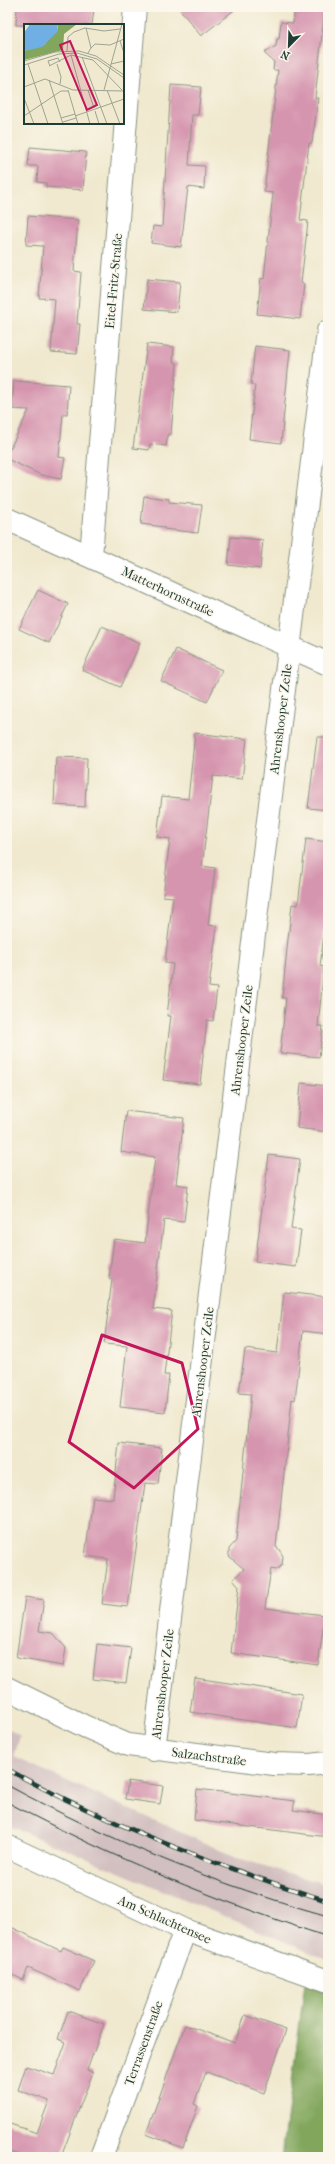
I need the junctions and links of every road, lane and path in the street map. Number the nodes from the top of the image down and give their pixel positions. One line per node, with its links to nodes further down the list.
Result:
1 (135, 7): 4 (street, Eitel-Fritz-Straße)
2 (328, 331): 5 (street, Ahrenshooper Zeile)
3 (7, 519): 4 (street, Matterhornstraße)
4 (91, 556): 5 (street, Matterhornstraße)
5 (289, 647): 6 (street, Matterhornstraße); 8 (street, Ahrenshooper Zeile)
6 (328, 664)
7 (7, 1688): 8 (street, Salzachstraße)
8 (154, 1750): 9 (street, Salzachstraße)
9 (328, 1763)
10 (7, 1846): 11 (street, Am Schlachtensee)
11 (185, 1930): 12 (street, Am Schlachtensee); 13 (street, Terrassenstraße)
12 (328, 1981)
13 (101, 2157)

